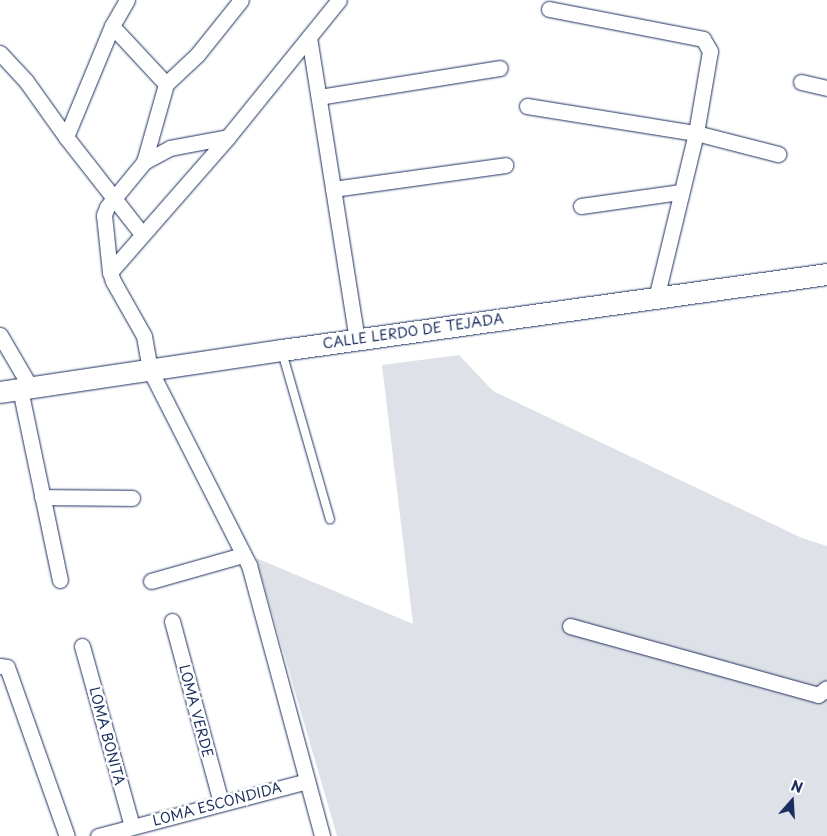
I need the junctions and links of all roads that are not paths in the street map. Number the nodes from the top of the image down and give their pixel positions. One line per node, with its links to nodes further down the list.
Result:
1 (127, 0): 5 (street)
2 (241, 0): 10 (street)
3 (339, 0): 6 (street)
4 (549, 9): 14 (street)
5 (112, 26): 10 (street); 15 (street)
6 (309, 37): 12 (street); 16 (street)
7 (0, 53): 15 (street)
8 (500, 68): 12 (street)
9 (801, 82): 11 (street)
10 (166, 84): 18 (street)
11 (827, 88)
12 (319, 97): 20 (street)
13 (527, 106): 14 (street)
14 (696, 133): 17 (street); 21 (street)
15 (66, 137): 22 (street)
16 (228, 137): 18 (street); 24 (street)
17 (778, 154)
18 (144, 162): 22 (street)
19 (505, 165): 20 (street)
20 (333, 189): 29 (street)
21 (681, 192): 23 (street); 27 (street)
22 (114, 198): 24 (street); 25 (street)
23 (581, 206)
24 (142, 234): 25 (street)
25 (110, 272): 31 (street)
26 (827, 274): 27 (main road, CALLE LERDO DE TEJADA)
27 (656, 298): 29 (main road, CALLE LERDO DE TEJADA)
28 (0, 335): 32 (street)
29 (357, 339): 30 (main road, CALLE LERDO DE TEJADA)
30 (282, 350): 31 (main road, CALLE LERDO DE TEJADA); 35 (lane)
31 (150, 370): 32 (main road, CALLE LERDO DE TEJADA); 36 (street)
32 (17, 390): 33 (street)
33 (42, 497): 34 (street); 37 (street)
34 (132, 498)
35 (330, 519)
36 (243, 555): 38 (street); 44 (street)
37 (60, 580)
38 (151, 581)
39 (172, 621): 45 (street, LOMA VERDE)
40 (570, 626): 43 (street)
41 (82, 646): 46 (street, LOMA BONITA)
42 (0, 666): 47 (street)
43 (827, 688)
44 (307, 780): 45 (street, LOMA ESCONDIDA); 49 (street)
45 (221, 802): 46 (street, LOMA ESCONDIDA)
46 (132, 826): 48 (street, LOMA ESCONDIDA)
47 (68, 836)
48 (98, 836)
49 (322, 836)

